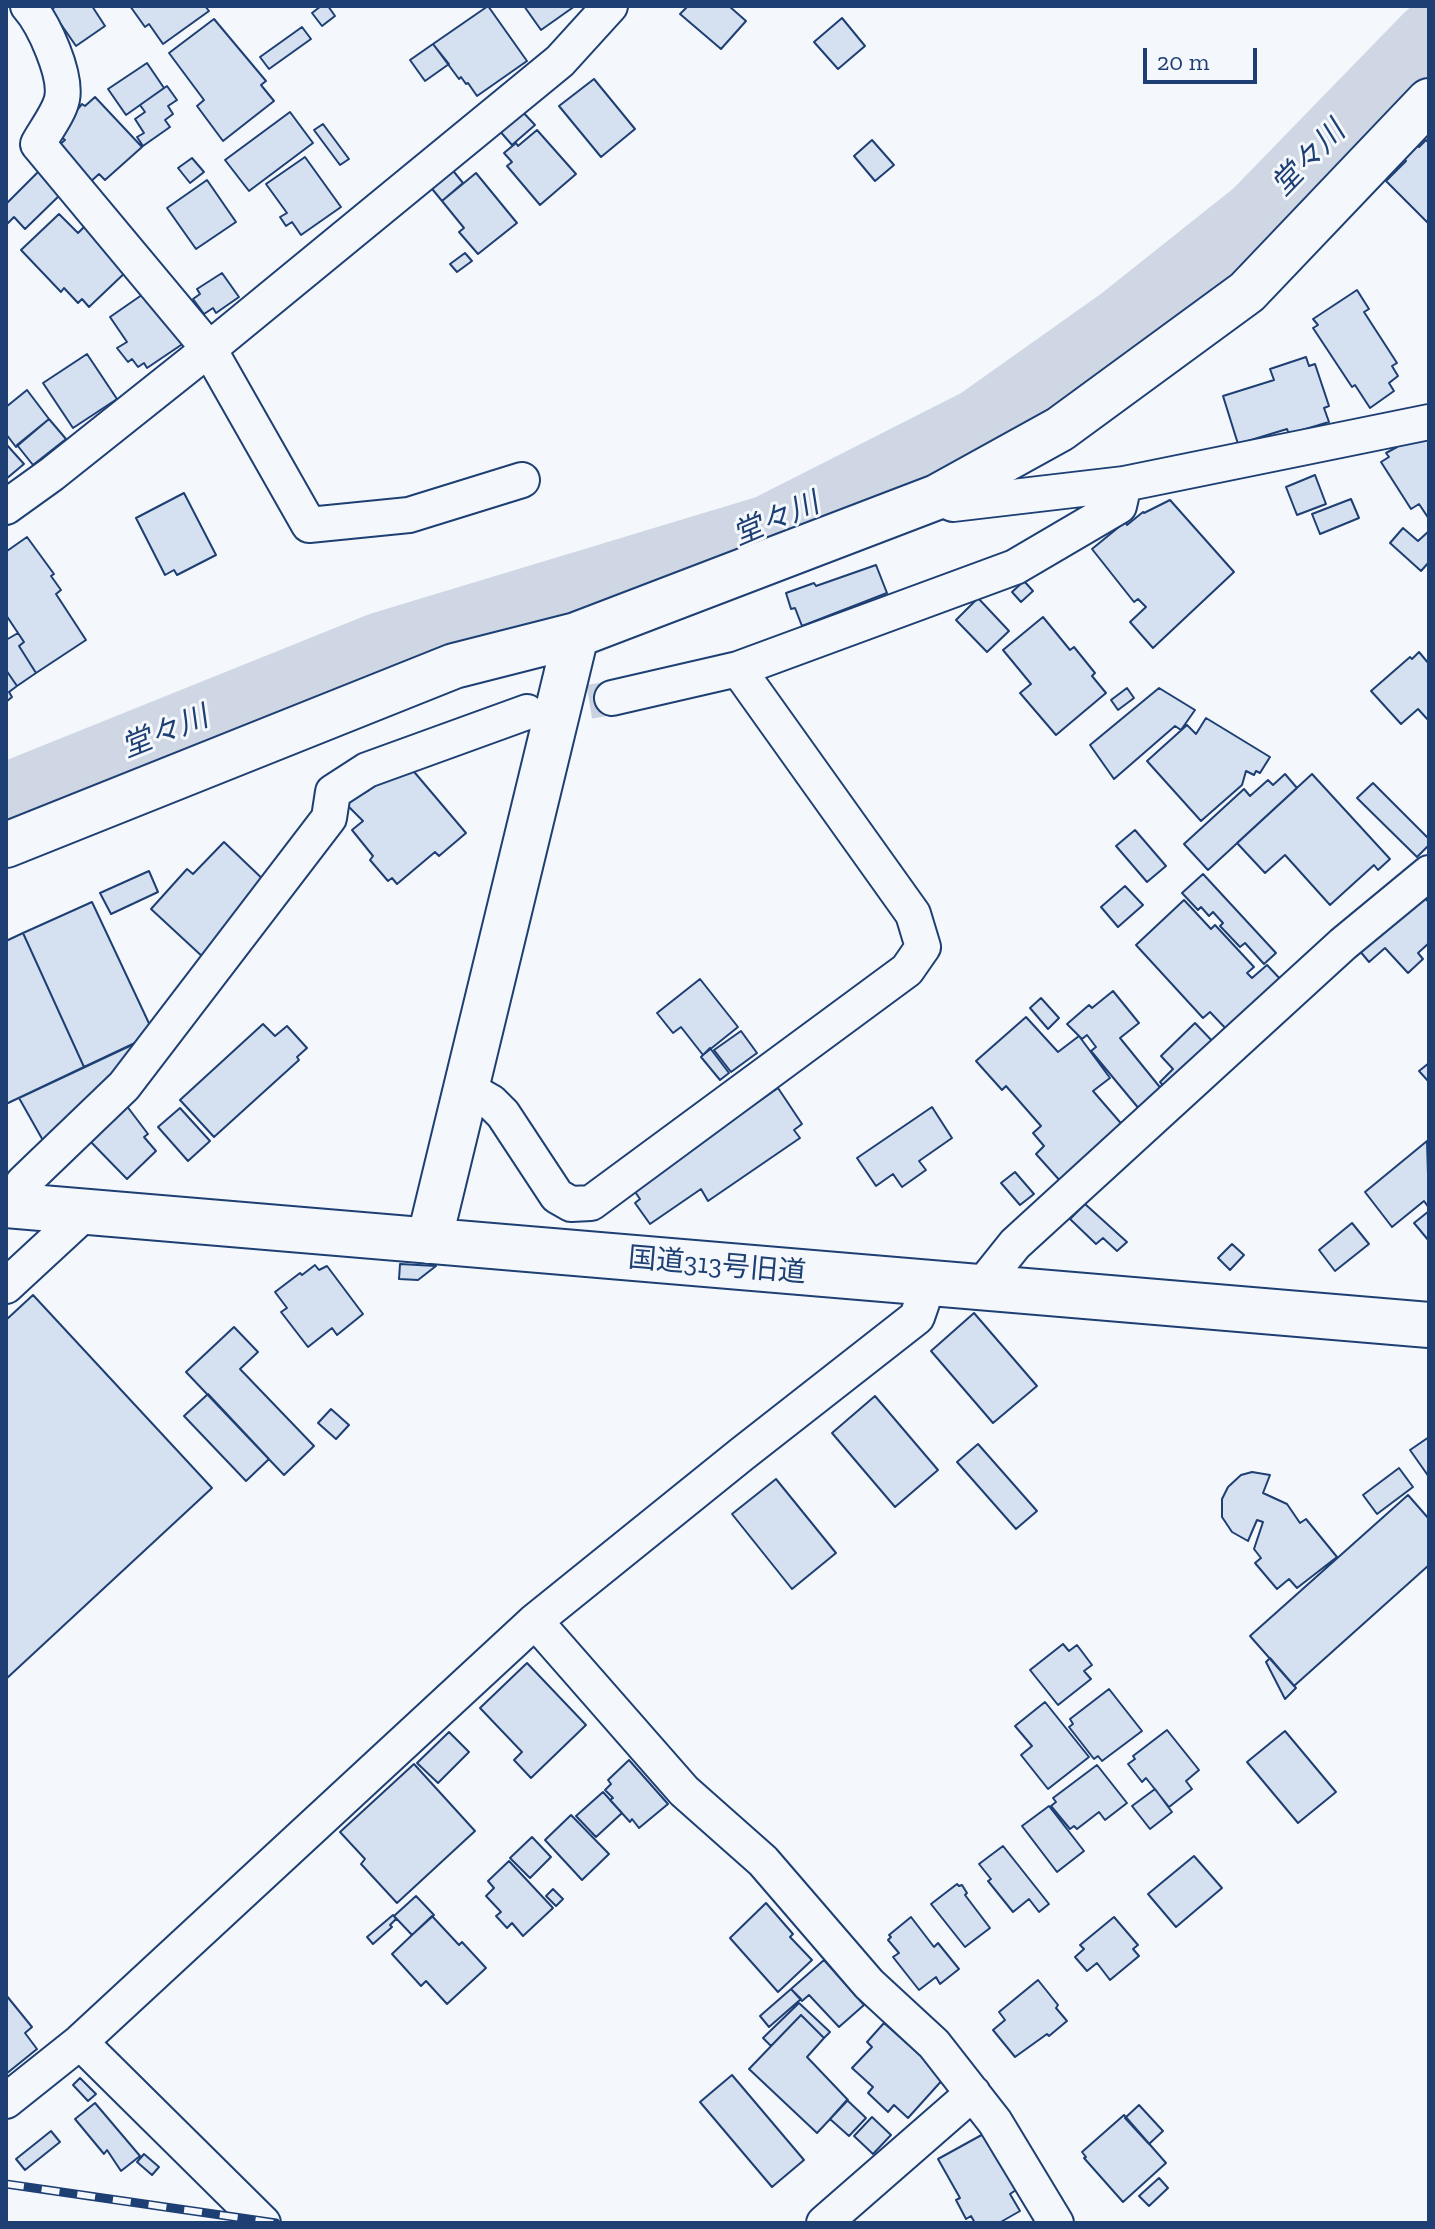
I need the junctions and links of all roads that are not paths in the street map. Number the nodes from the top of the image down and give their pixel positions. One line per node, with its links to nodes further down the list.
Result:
1 (28, 6): 4 (street)
2 (610, 6): 4 (street)
3 (1429, 101): 8 (street)
4 (209, 349): 6 (street); 9 (street)
5 (1429, 422): 7 (street)
6 (522, 480)
7 (1124, 484): 8 (street); 11 (street)
8 (937, 497): 10 (street)
9 (6, 507)
10 (576, 635): 14 (street); 16 (street)
11 (738, 669): 12 (street); 16 (street)
12 (612, 698)
13 (527, 712): 17 (street)
14 (6, 845)
15 (1429, 873): 22 (street)
16 (468, 1089): 19 (street)
17 (14, 1206): 18 (street, 国道313号旧道)
18 (85, 1213): 19 (street, 国道313号旧道); 21 (street)
19 (429, 1241): 20 (street, 国道313号旧道)
20 (928, 1285): 22 (street, 国道313号旧道); 24 (street)
21 (6, 1286)
22 (979, 1289): 23 (street, 国道313号旧道)
23 (1429, 1325)
24 (535, 1621): 25 (street); 26 (street)
25 (80, 2042): 27 (street); 28 (street)
26 (973, 2093): 29 (street); 30 (street)
27 (6, 2101)
28 (263, 2223)
29 (824, 2223)
30 (1056, 2223)

